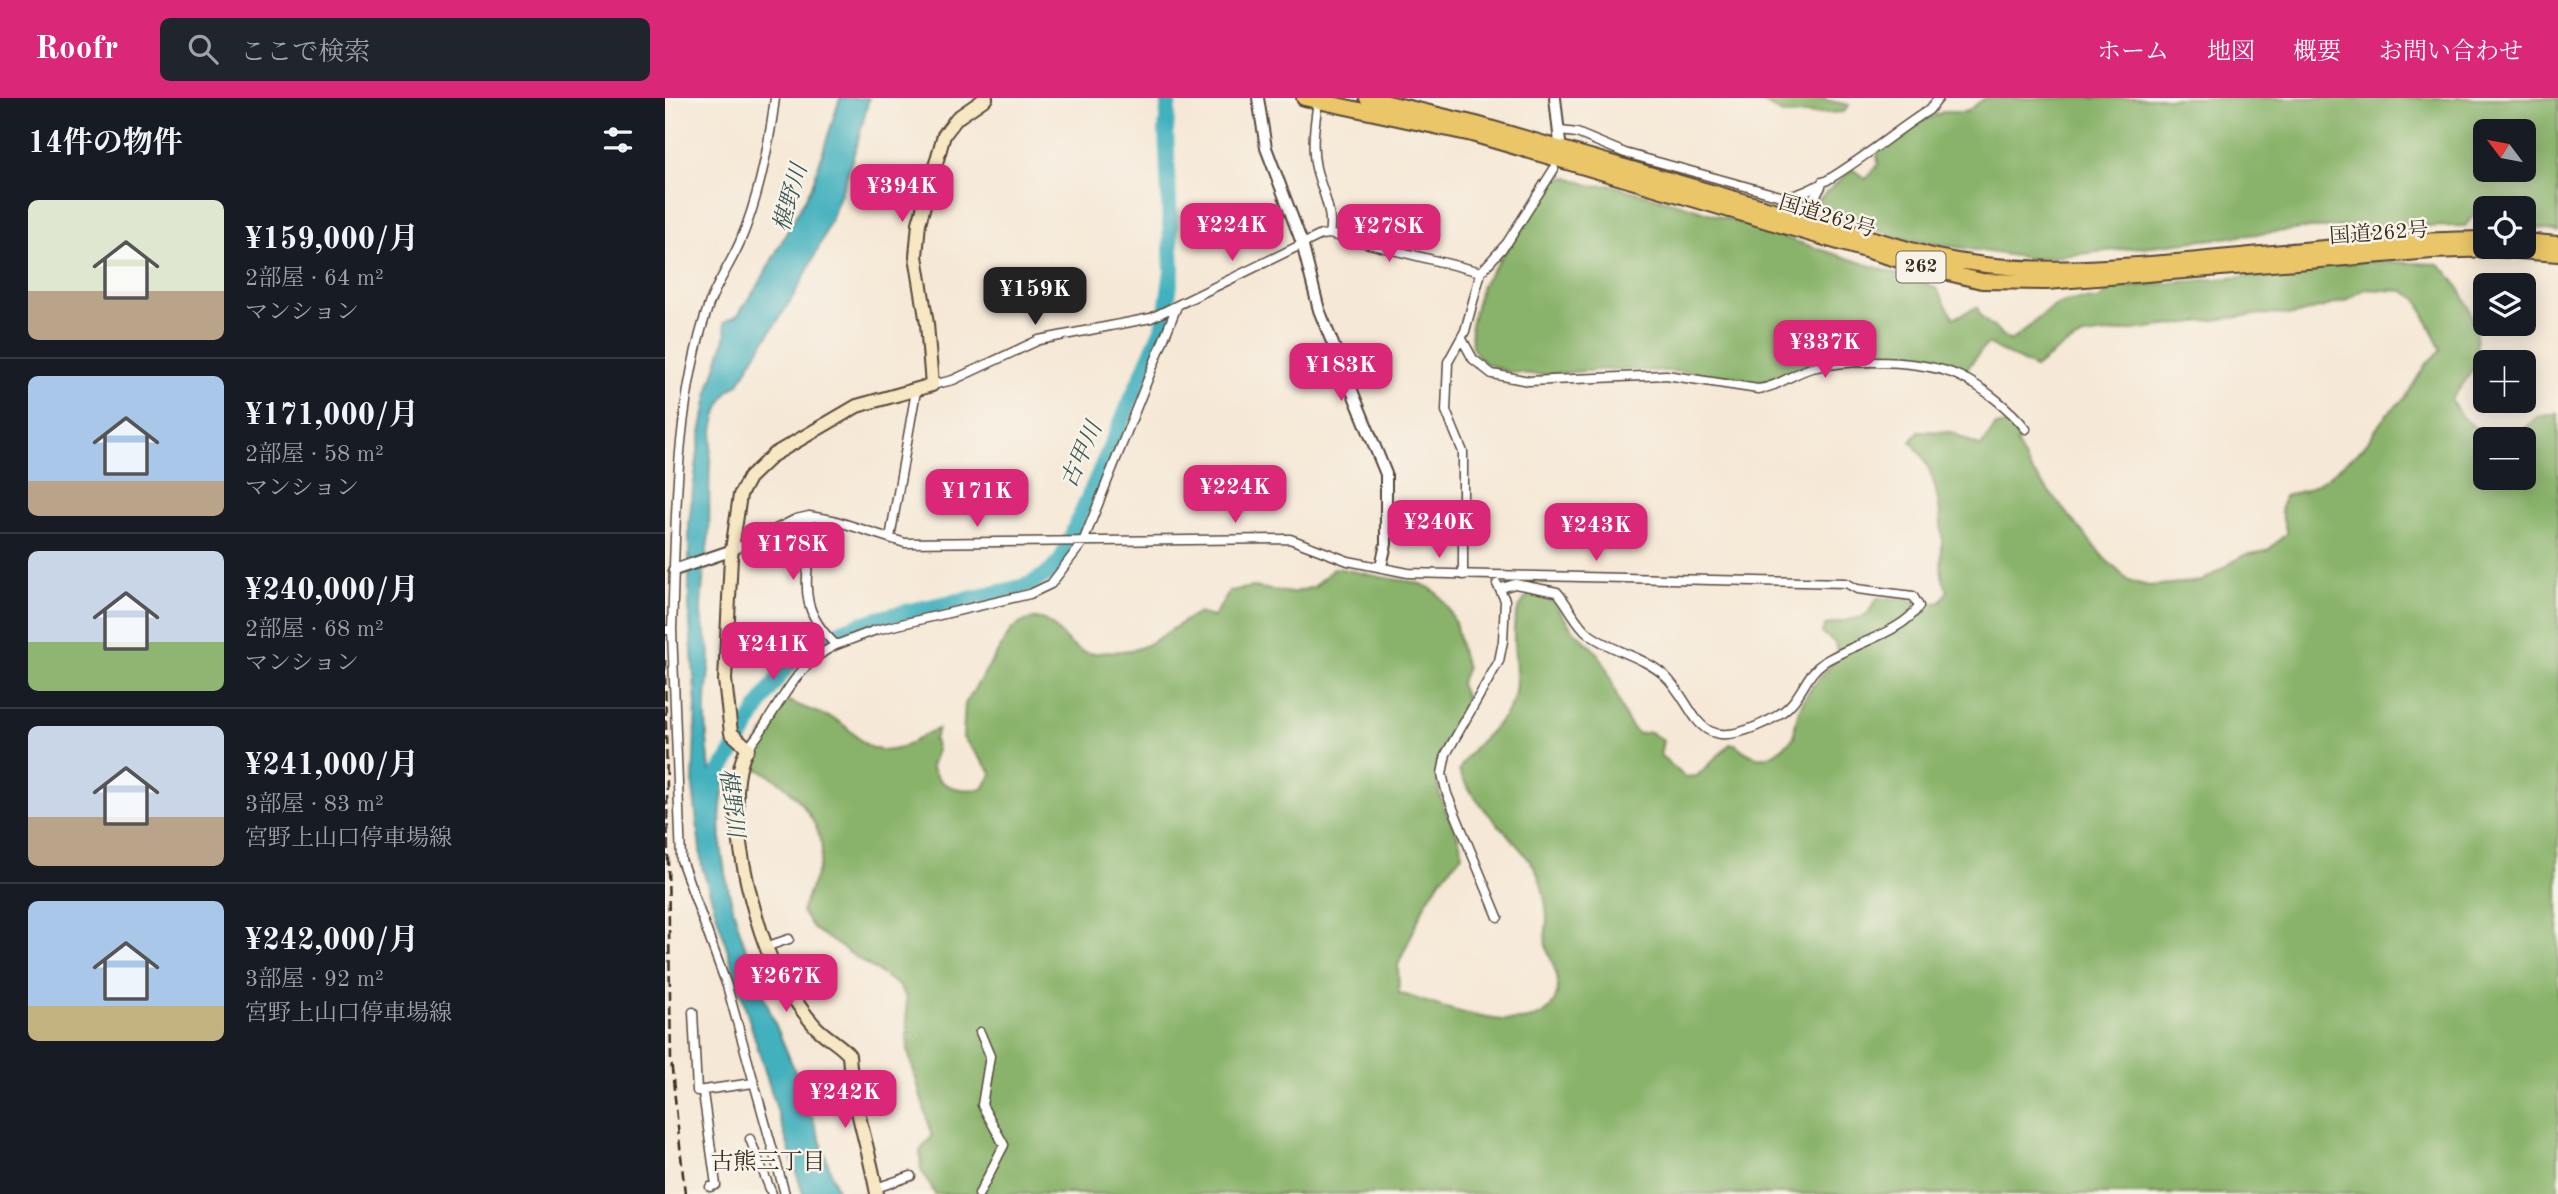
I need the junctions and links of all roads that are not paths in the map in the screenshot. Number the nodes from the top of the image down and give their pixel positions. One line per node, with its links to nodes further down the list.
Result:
1 (775, 98): 30 (street)
2 (986, 98): 22 (main road)
3 (1258, 98): 16 (street)
4 (1367, 98): 12 (highway, 国道262号 / 262)
5 (1555, 98): 8 (street)
6 (1939, 98): 11 (street)
7 (1311, 99): 12 (highway, 国道262号 / 262); 13 (street)
8 (1560, 131): 9 (street); 11 (street)
9 (1560, 143)
10 (1554, 169): 19 (street)
11 (1822, 182): 12 (street)
12 (1795, 222): 14 (highway, 国道262号 / 262); 18 (highway, 国道262号 / 262)
13 (1329, 234): 16 (street); 19 (street)
14 (2473, 239)
15 (2536, 242): 17 (highway)
16 (1303, 243): 20 (street); 29 (street)
17 (2558, 244)
18 (2558, 254)
19 (1481, 272): 21 (street)
20 (1176, 307): 22 (street); 27 (street)
21 (1462, 339): 24 (street); 31 (street)
22 (932, 385): 23 (main road)
23 (916, 391): 26 (street); 28 (main road)
24 (2027, 429)
25 (809, 516): 26 (street); 28 (street); 35 (street)
26 (890, 538): 27 (street)
27 (1082, 542): 29 (street); 35 (street)
28 (730, 551): 30 (street); 36 (main road)
29 (1381, 566): 31 (street)
30 (677, 569): 34 (street)
31 (1463, 575): 32 (street)
32 (1490, 577): 33 (street); 33 (street)
33 (1501, 588): 37 (street)
34 (668, 630): 42 (street)
35 (834, 643): 36 (street)
36 (747, 746): 39 (main road)
37 (1498, 917)
38 (789, 939): 39 (street)
39 (768, 946): 49 (main road)
40 (693, 1012): 43 (street)
41 (980, 1032): 52 (street)
42 (753, 1083): 43 (street); 44 (street)
43 (703, 1093): 48 (street)
44 (767, 1135): 46 (street); 51 (street)
45 (750, 1139): 46 (street)
46 (754, 1149): 50 (street)
47 (911, 1176): 49 (street)
48 (716, 1185)
49 (877, 1191)
50 (772, 1194)
51 (785, 1194)
52 (979, 1194)

